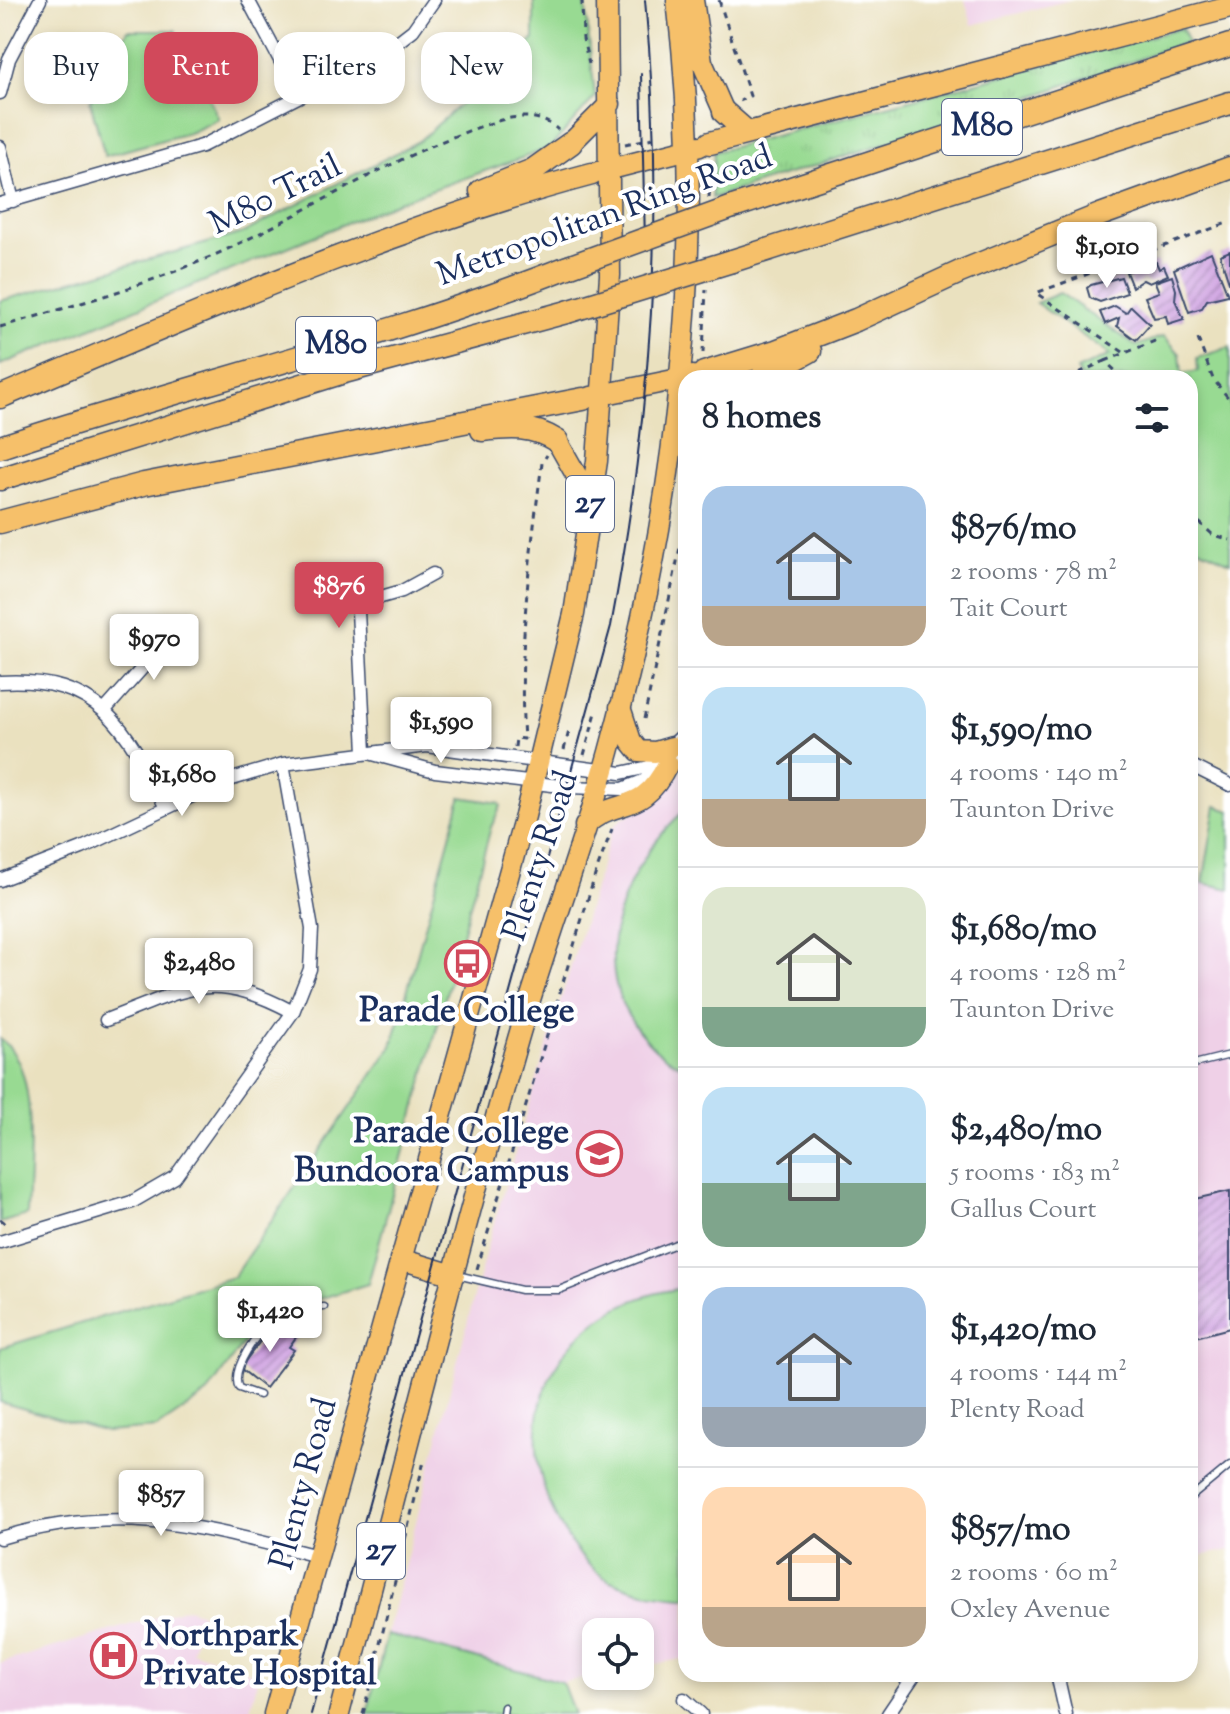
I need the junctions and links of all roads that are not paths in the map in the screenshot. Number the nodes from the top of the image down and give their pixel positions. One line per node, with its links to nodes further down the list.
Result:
1 (40, 0): 11 (street)
2 (248, 0): 10 (street)
3 (434, 0): 8 (street)
4 (607, 0): 14 (highway, Plenty Road / 27)
5 (677, 0): 18 (highway, Plenty Road / 27)
6 (693, 0): 15 (highway)
7 (1230, 7): 16 (highway)
8 (405, 35)
9 (1230, 45): 33 (highway, Metropolitan Ring Road / M80, bridge)
10 (274, 49)
11 (0, 93)
12 (1230, 103): 35 (highway, Metropolitan Ring Road / M80, bridge)
13 (283, 104): 22 (street)
14 (610, 104): 17 (highway); 21 (highway, Plenty Road / 27)
15 (724, 112): 16 (highway)
16 (748, 133): 18 (highway)
17 (567, 135): 24 (highway)
18 (699, 146): 21 (highway); 25 (highway, Plenty Road / 27)
19 (0, 147): 22 (street)
20 (1230, 168): 23 (highway)
21 (602, 171): 24 (highway); 29 (highway, Plenty Road / 27)
22 (6, 202)
23 (960, 272): 26 (highway); 27 (highway)
24 (279, 279): 30 (highway)
25 (693, 370)
26 (713, 370)
27 (776, 370)
28 (678, 379): 29 (highway)
29 (593, 396): 31 (highway); 36 (highway, Plenty Road / 27)
30 (0, 397)
31 (410, 435): 32 (highway); 37 (highway)
32 (557, 441): 36 (highway)
33 (0, 447)
34 (678, 450): 41 (highway, Plenty Road / 27)
35 (0, 479)
36 (591, 501): 45 (highway, Plenty Road / 27)
37 (0, 522)
38 (433, 574): 44 (street)
39 (187, 631): 42 (street)
40 (0, 682): 42 (street)
41 (620, 707): 43 (highway); 48 (highway, Plenty Road / 27)
42 (105, 710): 51 (street)
43 (678, 747): 48 (street); 52 (highway)
44 (365, 752): 45 (street); 46 (street); 49 (street)
45 (539, 761): 48 (street); 49 (highway, Plenty Road / 27)
46 (283, 764): 51 (street); 54 (street)
47 (1198, 769): 50 (street)
48 (600, 780): 49 (street); 52 (highway, Plenty Road / 27)
49 (534, 782): 60 (highway, Plenty Road / 27)
50 (1230, 785)
51 (165, 806): 53 (street)
52 (585, 826): 61 (highway, Plenty Road / 27)
53 (0, 880)
54 (293, 1012): 55 (street); 58 (street)
55 (106, 1020)
56 (1230, 1055): 57 (lane)
57 (1198, 1063)
58 (0, 1242)
59 (678, 1243): 61 (lane)
60 (400, 1259): 61 (highway); 67 (highway, Plenty Road / 27)
61 (463, 1277): 72 (highway, Plenty Road / 27)
62 (324, 1307): 63 (lane)
63 (259, 1395)
64 (1230, 1465): 65 (lane)
65 (1198, 1491)
66 (0, 1538): 67 (street)
67 (318, 1556): 71 (highway, Plenty Road / 27)
68 (910, 1682): 74 (street)
69 (1059, 1682): 75 (street)
70 (684, 1699): 73 (street)
71 (274, 1714)
72 (339, 1714)
73 (701, 1714)
74 (888, 1714)
75 (1066, 1714)

